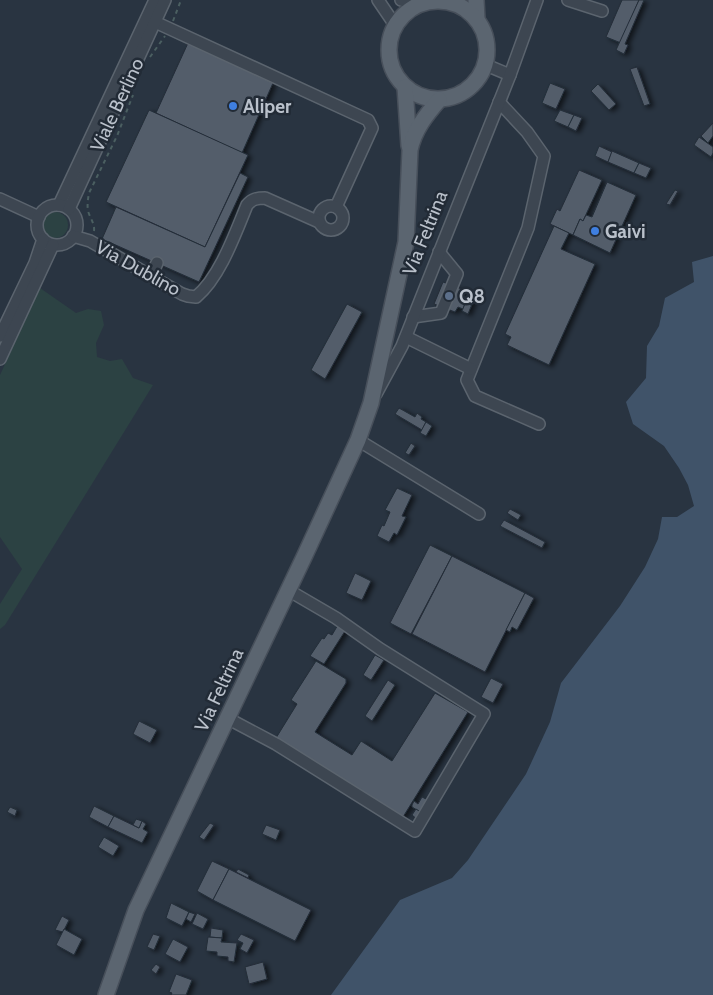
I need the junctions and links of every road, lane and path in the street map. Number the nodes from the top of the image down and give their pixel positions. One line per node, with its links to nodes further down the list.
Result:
1 (155, 0): 25 (street, Viale Berlino)
2 (166, 0): 13 (street, Viale Berlino)
3 (181, 0): 15 (path)
4 (378, 0): 14 (street)
5 (401, 0): 10 (street)
6 (442, 0): 10 (main road); 12 (main road)
7 (476, 0): 12 (main road)
8 (537, 0): 18 (street, Via Feltrina)
9 (568, 0): 11 (street)
10 (422, 3): 14 (main road)
11 (602, 11)
12 (477, 19): 17 (main road)
13 (155, 22): 15 (street); 25 (street, Viale Berlino)
14 (395, 25): 19 (main road, Via Feltrina)
15 (169, 29): 16 (path); 26 (street)
16 (148, 59)
17 (486, 65): 18 (street); 21 (main road)
18 (510, 75): 22 (street, Via Feltrina)
19 (405, 87): 21 (main road); 23 (main road, Via Feltrina)
20 (134, 93): 31 (path)
21 (440, 100): 23 (main road, Via Feltrina)
22 (499, 102): 33 (street, Via Feltrina); 40 (street)
23 (410, 150): 41 (main road, Via Feltrina)
24 (0, 199): 27 (street)
25 (64, 207): 27 (street); 29 (street)
26 (336, 207): 28 (street); 28 (street)
27 (39, 217): 30 (street)
28 (319, 222): 35 (street, Via Dublino)
29 (74, 236): 31 (street, Via Dublino); 32 (street)
30 (42, 239): 32 (street); 37 (street)
31 (90, 241): 35 (street, Via Dublino)
32 (53, 245): 39 (street)
33 (439, 252): 36 (street, Via Feltrina); 36 (street)
34 (158, 263): 35 (street)
35 (151, 276)
36 (413, 317): 38 (street, Via Feltrina)
37 (0, 336)
38 (406, 337): 40 (street); 41 (street, Via Feltrina)
39 (0, 359)
40 (471, 368): 42 (street)
41 (371, 403): 43 (main road, Via Feltrina)
42 (539, 424)
43 (358, 440): 44 (street); 45 (main road, Via Feltrina)
44 (479, 514)
45 (288, 590): 46 (main road, Via Feltrina); 46 (street)
46 (227, 718): 47 (main road, Via Feltrina)
47 (106, 995)

